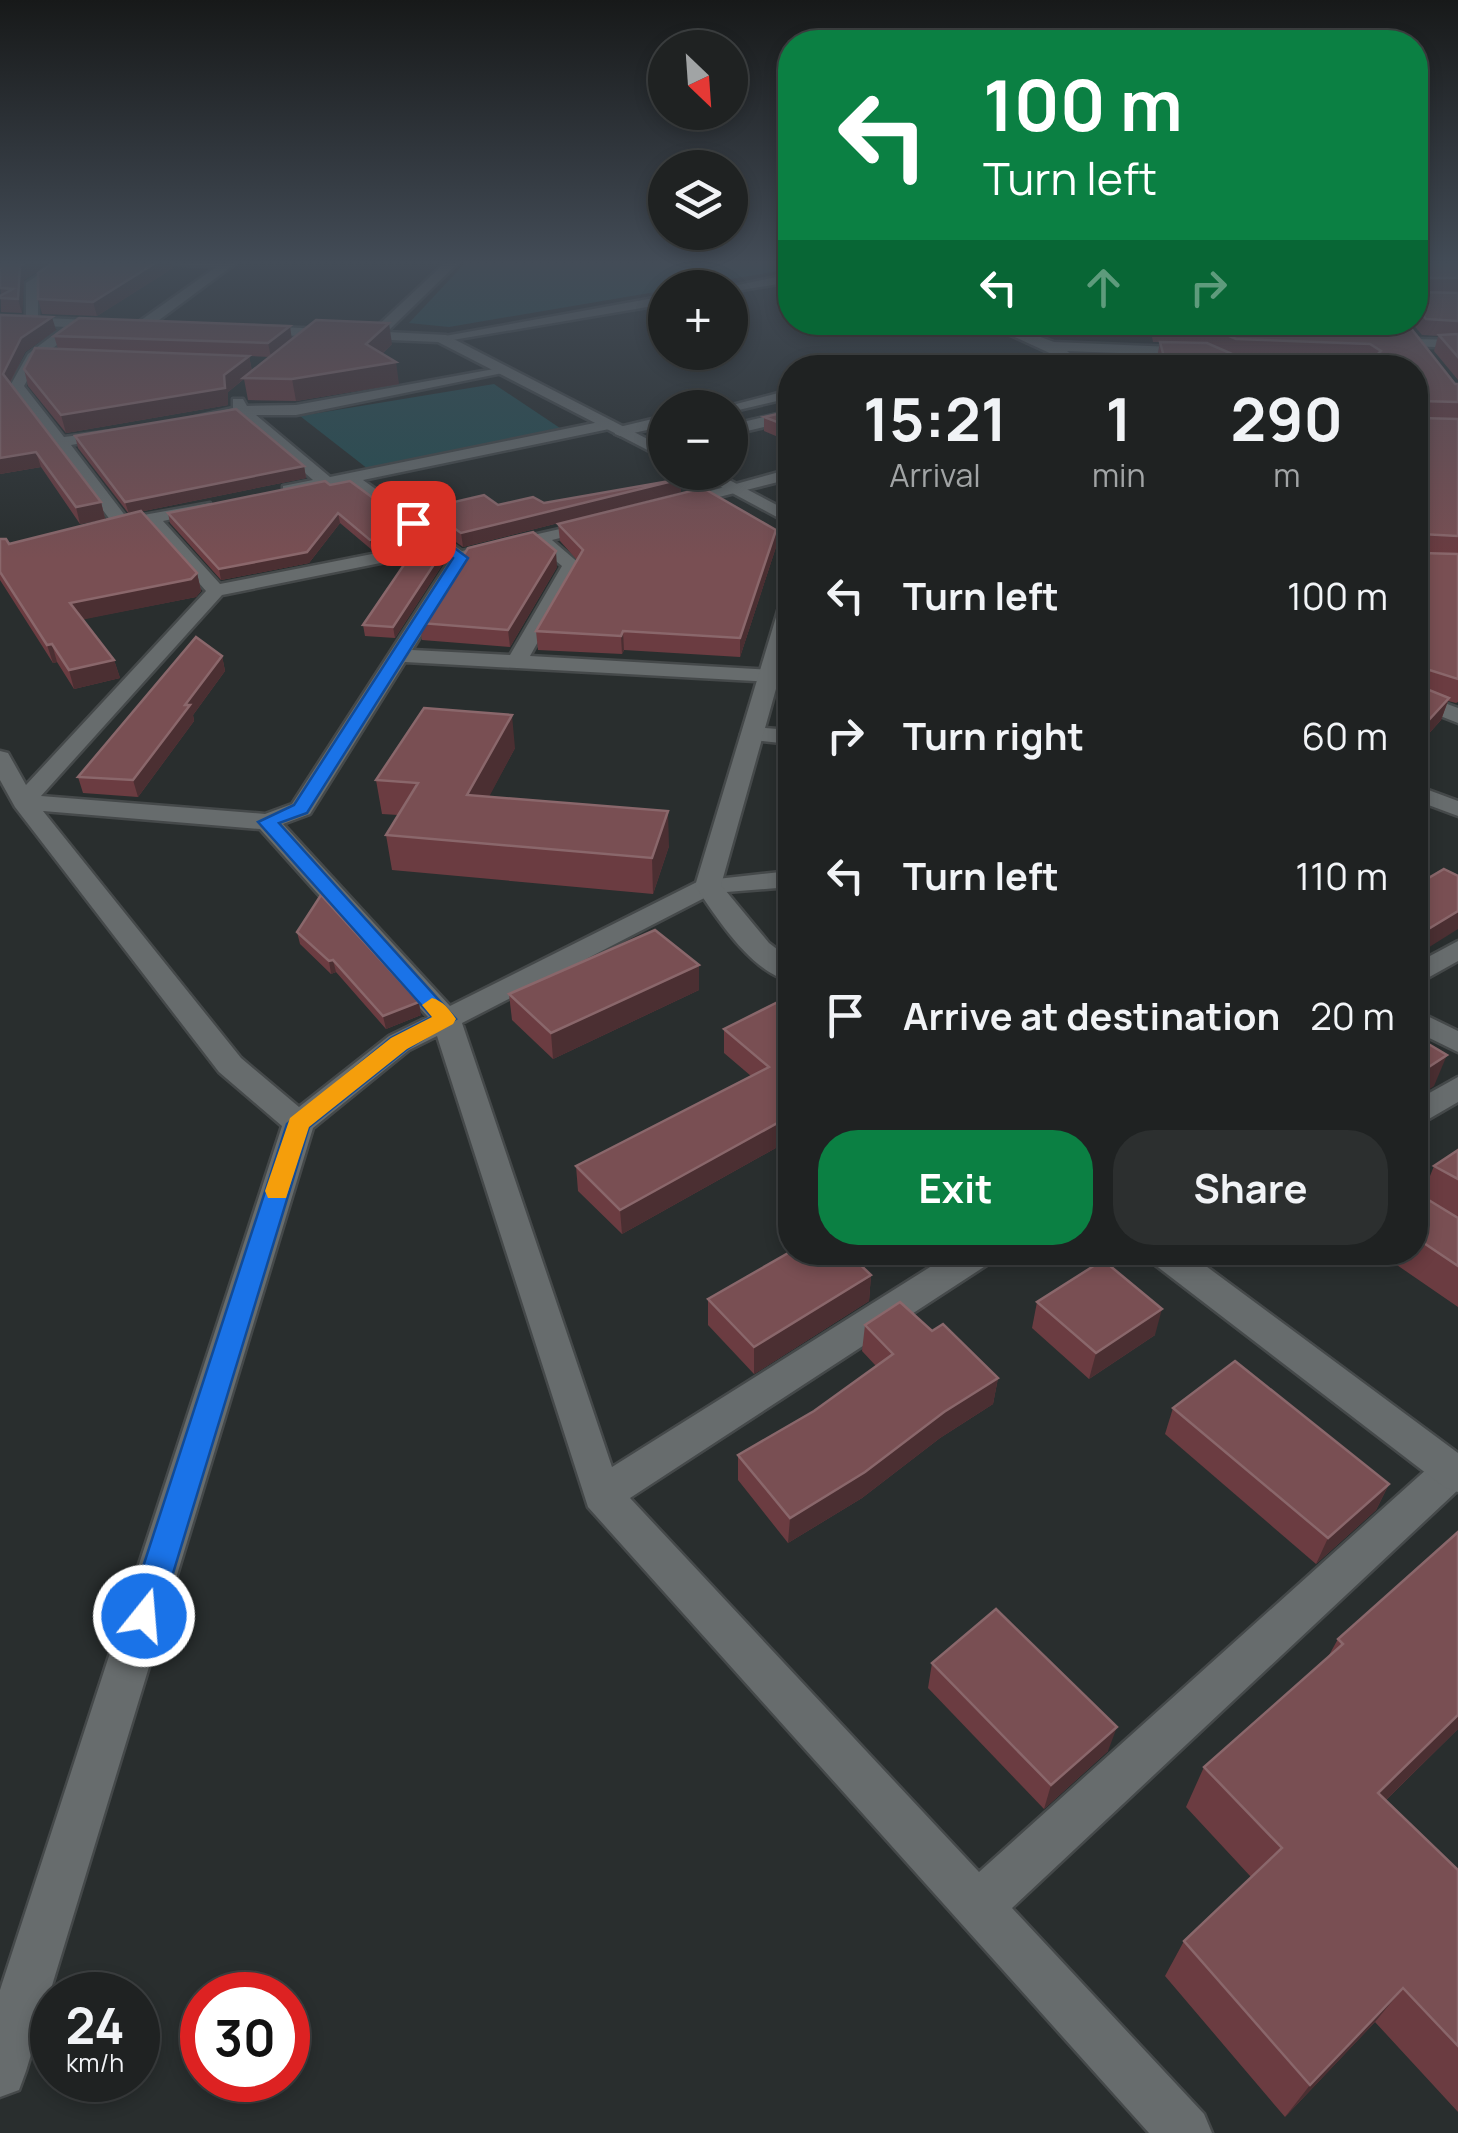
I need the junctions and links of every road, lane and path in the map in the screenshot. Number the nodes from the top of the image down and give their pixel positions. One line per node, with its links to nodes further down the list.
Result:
1 (31, 360): 14 (street)
2 (483, 360): 3 (street)
3 (506, 371): 7 (street); 12 (street)
4 (249, 387): 7 (street)
5 (778, 397): 6 (street)
6 (748, 403)
7 (242, 410): 9 (street); 18 (street)
8 (778, 419): 11 (street)
9 (186, 420)
10 (648, 423): 12 (street)
11 (748, 426)
12 (615, 428): 15 (street); 17 (street)
13 (132, 430): 14 (street)
14 (58, 442): 28 (street)
15 (648, 442)
16 (778, 477): 19 (street)
17 (350, 478): 18 (street); 31 (street)
18 (327, 482): 22 (street)
19 (748, 485)
20 (729, 490): 24 (street)
21 (735, 490): 25 (street)
22 (268, 494)
23 (229, 502): 26 (street)
24 (655, 508)
25 (778, 512)
26 (151, 518): 28 (street); 32 (street)
27 (617, 518): 30 (street)
28 (123, 524): 29 (street)
29 (88, 531)
30 (539, 538): 31 (street); 34 (street)
31 (452, 552): 32 (street); 33 (street)
32 (216, 591): 43 (street)
33 (398, 656): 34 (street); 45 (street)
34 (517, 661): 35 (street)
35 (778, 676)
36 (778, 680): 39 (street)
37 (1428, 703): 38 (street)
38 (1458, 716)
39 (752, 734): 40 (street); 47 (street)
40 (778, 736)
41 (0, 758): 43 (street)
42 (1428, 797): 44 (street)
43 (23, 802): 45 (street); 56 (street)
44 (1458, 808)
45 (267, 822): 51 (street)
46 (778, 880): 47 (street)
47 (708, 886): 49 (street); 51 (street)
48 (1458, 949): 50 (street)
49 (778, 964)
50 (1428, 968)
51 (446, 1019): 56 (street); 60 (street)
52 (1428, 1026): 53 (street)
53 (1458, 1043)
54 (1458, 1087): 55 (street)
55 (1428, 1107)
56 (299, 1124): 62 (street)
57 (961, 1265): 60 (street)
58 (1179, 1265): 59 (street)
59 (1455, 1473): 61 (street)
60 (602, 1494): 61 (street)
61 (978, 1906): 63 (street)
62 (0, 2071)
63 (1185, 2133)

